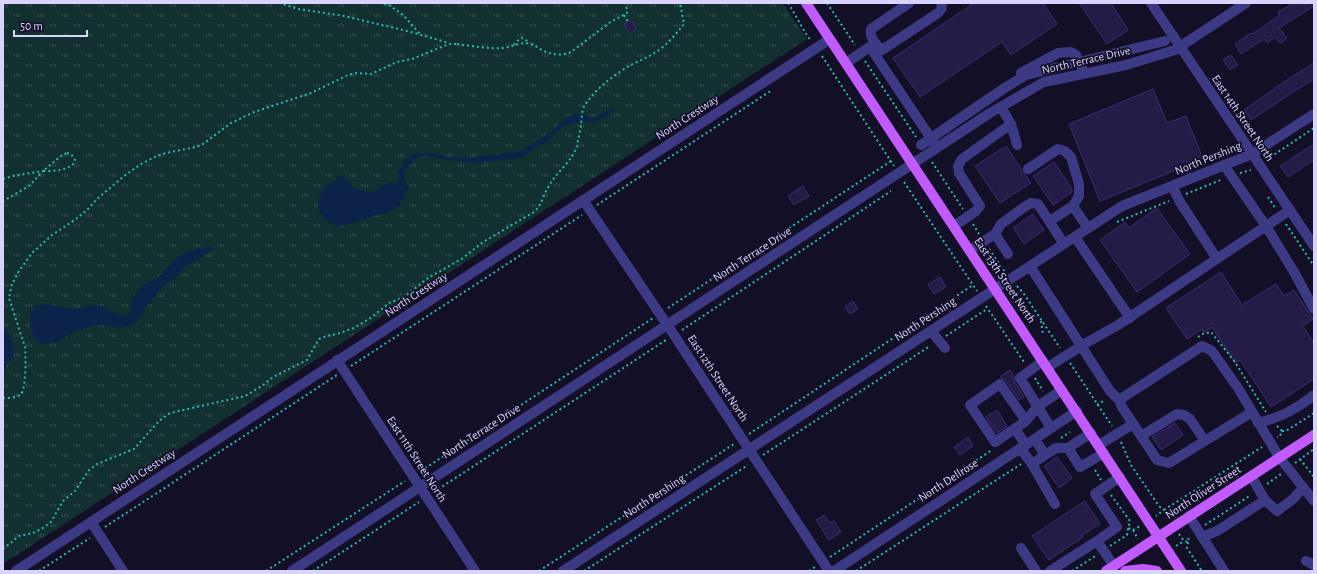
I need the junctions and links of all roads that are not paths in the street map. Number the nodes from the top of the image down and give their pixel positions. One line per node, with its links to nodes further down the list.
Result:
1 (806, 3): 6 (main road, East 13th Street North)
2 (909, 3): 8 (street)
3 (941, 3): 8 (street)
4 (1151, 3): 9 (street, East 14th Street North)
5 (1246, 3): 9 (street, North Terrace Drive)
6 (830, 39): 11 (main road, East 13th Street North); 27 (street, North Crestway)
7 (1165, 41): 10 (street)
8 (873, 45): 11 (street); 18 (street)
9 (1180, 47): 13 (street, North Terrace Drive); 22 (street, East 14th Street North)
10 (1079, 62): 12 (street); 12 (street); 13 (street)
11 (846, 63): 23 (main road, East 13th Street North)
12 (1033, 70): 14 (street); 18 (street)
13 (1084, 74): 14 (street, North Terrace Drive)
14 (1040, 84): 15 (street, North Terrace Drive)
15 (1001, 107): 17 (street); 21 (street, North Terrace Drive)
16 (1314, 114): 22 (street, North Pershing)
17 (1011, 124): 20 (street); 31 (street)
18 (930, 136): 19 (street); 21 (street)
19 (921, 145)
20 (1017, 145)
21 (938, 148): 23 (street, North Terrace Drive)
22 (1252, 154): 24 (street, North Pershing); 29 (street, East 14th Street North)
23 (913, 164): 31 (main road, East 13th Street North); 45 (street, North Terrace Drive)
24 (1224, 165): 26 (street, North Pershing); 32 (street)
25 (1028, 169): 28 (street)
26 (1172, 186): 33 (street, North Pershing); 40 (street)
27 (583, 200): 45 (street, East 12th Street North); 49 (street, North Crestway)
28 (1073, 206): 30 (street); 33 (street)
29 (1290, 210): 32 (street); 37 (street, East 14th Street North)
30 (1050, 221): 34 (street); 36 (street)
31 (954, 226): 38 (main road, East 13th Street North)
32 (1266, 226): 40 (street); 43 (street)
33 (1088, 228): 35 (street, North Pershing)
34 (995, 234): 38 (street); 39 (street)
35 (1075, 237): 36 (street, North Pershing); 44 (street)
36 (1064, 244): 41 (street, North Pershing)
37 (1314, 246)
38 (970, 250): 42 (main road, East 13th Street North)
39 (1008, 254)
40 (1217, 259): 44 (street)
41 (1033, 270): 42 (street, North Pershing); 48 (street)
42 (995, 289): 46 (street, North Pershing); 50 (main road, East 13th Street North)
43 (1314, 309)
44 (1130, 318): 48 (street)
45 (667, 325): 69 (street, East 12th Street North); 76 (street, North Terrace Drive)
46 (931, 331): 47 (street); 69 (street, North Pershing)
47 (942, 344)
48 (1082, 346): 50 (street); 53 (street)
49 (337, 360): 76 (street, East 11th Street North); 82 (street, North Crestway)
50 (1045, 364): 51 (main road, East 13th Street North); 54 (street)
51 (1062, 390): 54 (street); 55 (main road, East 13th Street North)
52 (1314, 395): 58 (street)
53 (1116, 398): 56 (street); 59 (street)
54 (1037, 407): 57 (street); 60 (street)
55 (1077, 411): 60 (street, North Dellrose); 62 (main road, East 13th Street North)
56 (1252, 412): 58 (street); 66 (street)
57 (1026, 421): 61 (street); 61 (street)
58 (1258, 423): 72 (street)
59 (1133, 424): 64 (street); 70 (street)
60 (1051, 428): 65 (street, North Dellrose)
61 (1014, 429): 68 (street)
62 (1091, 433): 67 (street); 70 (main road, East 13th Street North)
63 (1314, 434): 72 (main road, North Oliver Street)
64 (1141, 436): 66 (street); 66 (street)
65 (1035, 439): 68 (street, North Dellrose); 71 (street)
66 (1205, 441)
67 (1072, 445): 70 (street); 71 (street)
68 (1023, 447): 73 (street); 94 (street, North Dellrose)
69 (749, 449): 92 (street, North Pershing); 93 (street, East 12th Street North)
70 (1102, 449): 75 (main road, East 13th Street North)
71 (1044, 455): 73 (street)
72 (1279, 458): 74 (main road, North Oliver Street); 77 (street)
73 (1030, 462): 80 (street)
74 (1251, 476): 78 (street); 81 (main road, North Oliver Street)
75 (1120, 477): 84 (main road, East 13th Street North); 85 (street)
76 (420, 487): 90 (street, North Terrace Drive); 91 (street, East 11th Street North)
77 (1303, 488): 78 (street); 79 (street)
78 (1265, 500): 83 (street)
79 (1314, 502)
80 (1055, 504)
81 (1189, 516): 83 (street); 84 (main road, North Oliver Street)
82 (91, 522): 88 (street, North Crestway); 89 (street)
83 (1200, 533): 100 (street)
84 (1159, 536): 87 (main road, North Oliver Street); 99 (main road, East 13th Street North)
85 (1097, 541): 87 (street); 96 (street)
86 (1021, 548): 95 (street)
87 (1110, 568)
88 (16, 571)
89 (123, 571)
90 (292, 571)
91 (475, 571)
92 (563, 571)
93 (829, 571)
94 (834, 571)
95 (1036, 571)
96 (1050, 571)
97 (1125, 571): 98 (main road)
98 (1157, 571)
99 (1181, 571)
100 (1224, 571)

